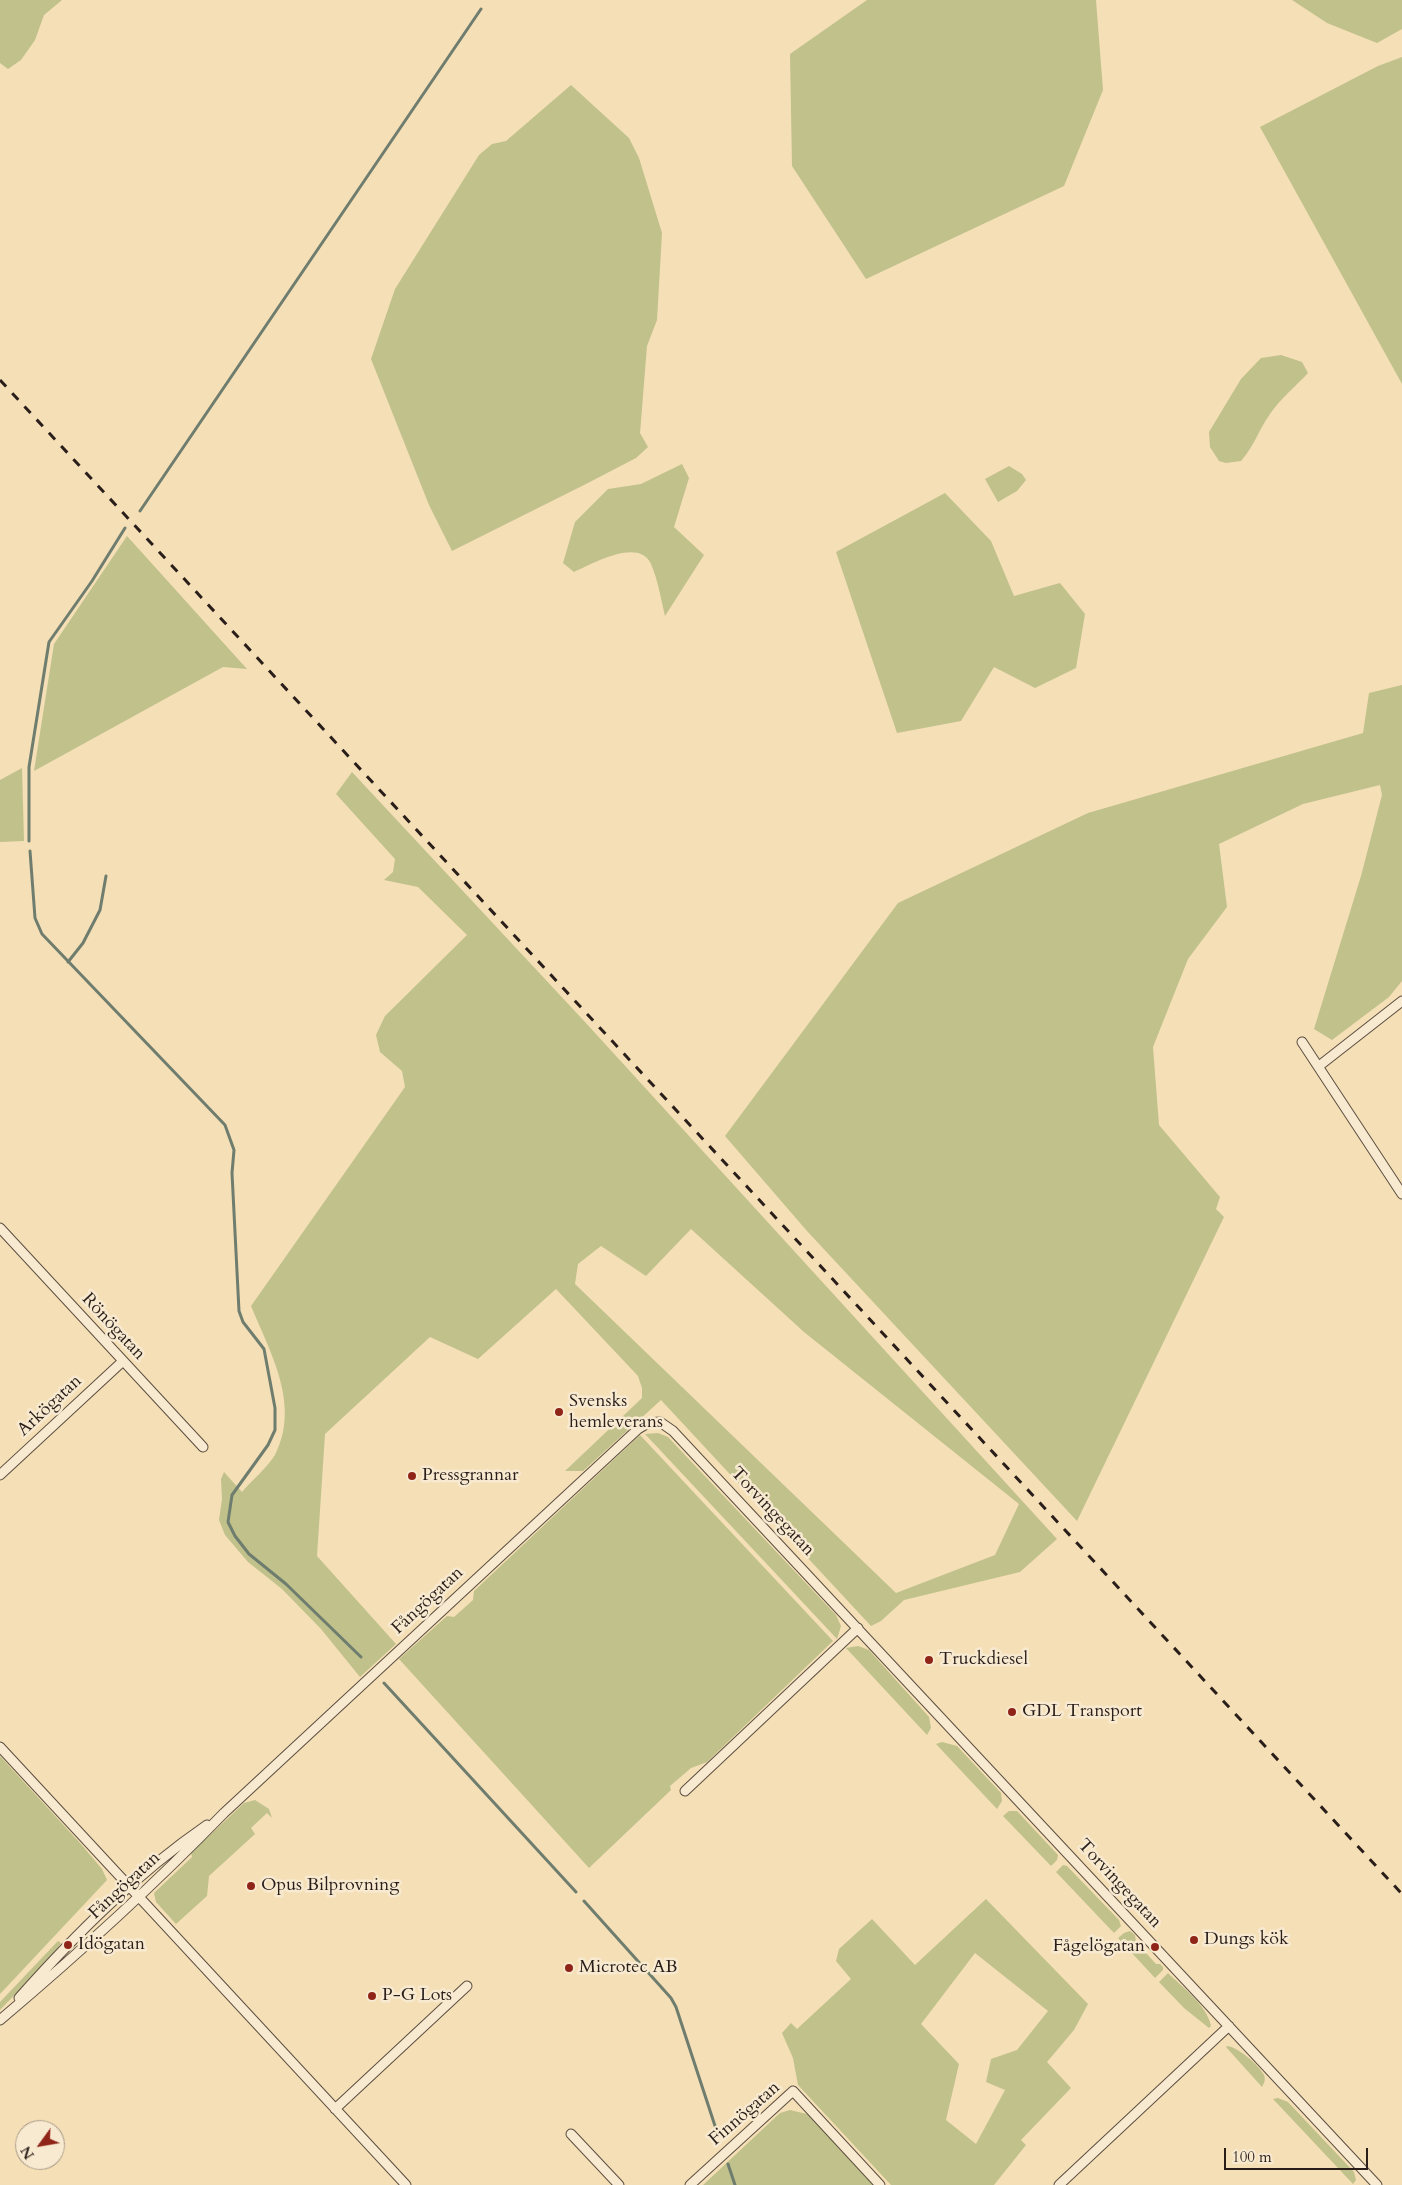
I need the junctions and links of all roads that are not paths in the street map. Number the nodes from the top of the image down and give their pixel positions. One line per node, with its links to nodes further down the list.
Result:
1 (1402, 1001): 3 (street)
2 (1302, 1042): 3 (street)
3 (1319, 1066): 4 (street)
4 (1402, 1194)
5 (0, 1228): 6 (street, Rönögatan)
6 (123, 1361): 8 (street, Rönögatan); 9 (street, Arkögatan)
7 (660, 1422): 10 (street, Torvingegatan); 13 (street, Fångögatan)
8 (203, 1448)
9 (0, 1475)
10 (858, 1628): 12 (street); 18 (street, Torvingegatan)
11 (0, 1747): 14 (street)
12 (685, 1791)
13 (224, 1813): 14 (street, Fångögatan); 15 (street, Fångögatan)
14 (128, 1886): 15 (street); 17 (street, Fångögatan)
15 (138, 1896): 17 (street, Fångögatan); 19 (street)
16 (467, 1986): 19 (street)
17 (0, 2020)
18 (1229, 2026): 25 (street); 26 (street, Torvingegatan)
19 (335, 2110): 21 (street)
20 (572, 2134): 22 (street)
21 (406, 2185)
22 (619, 2185)
23 (690, 2185): 24 (street, Finnögatan)
24 (880, 2185)
25 (1059, 2185)
26 (1377, 2185)

